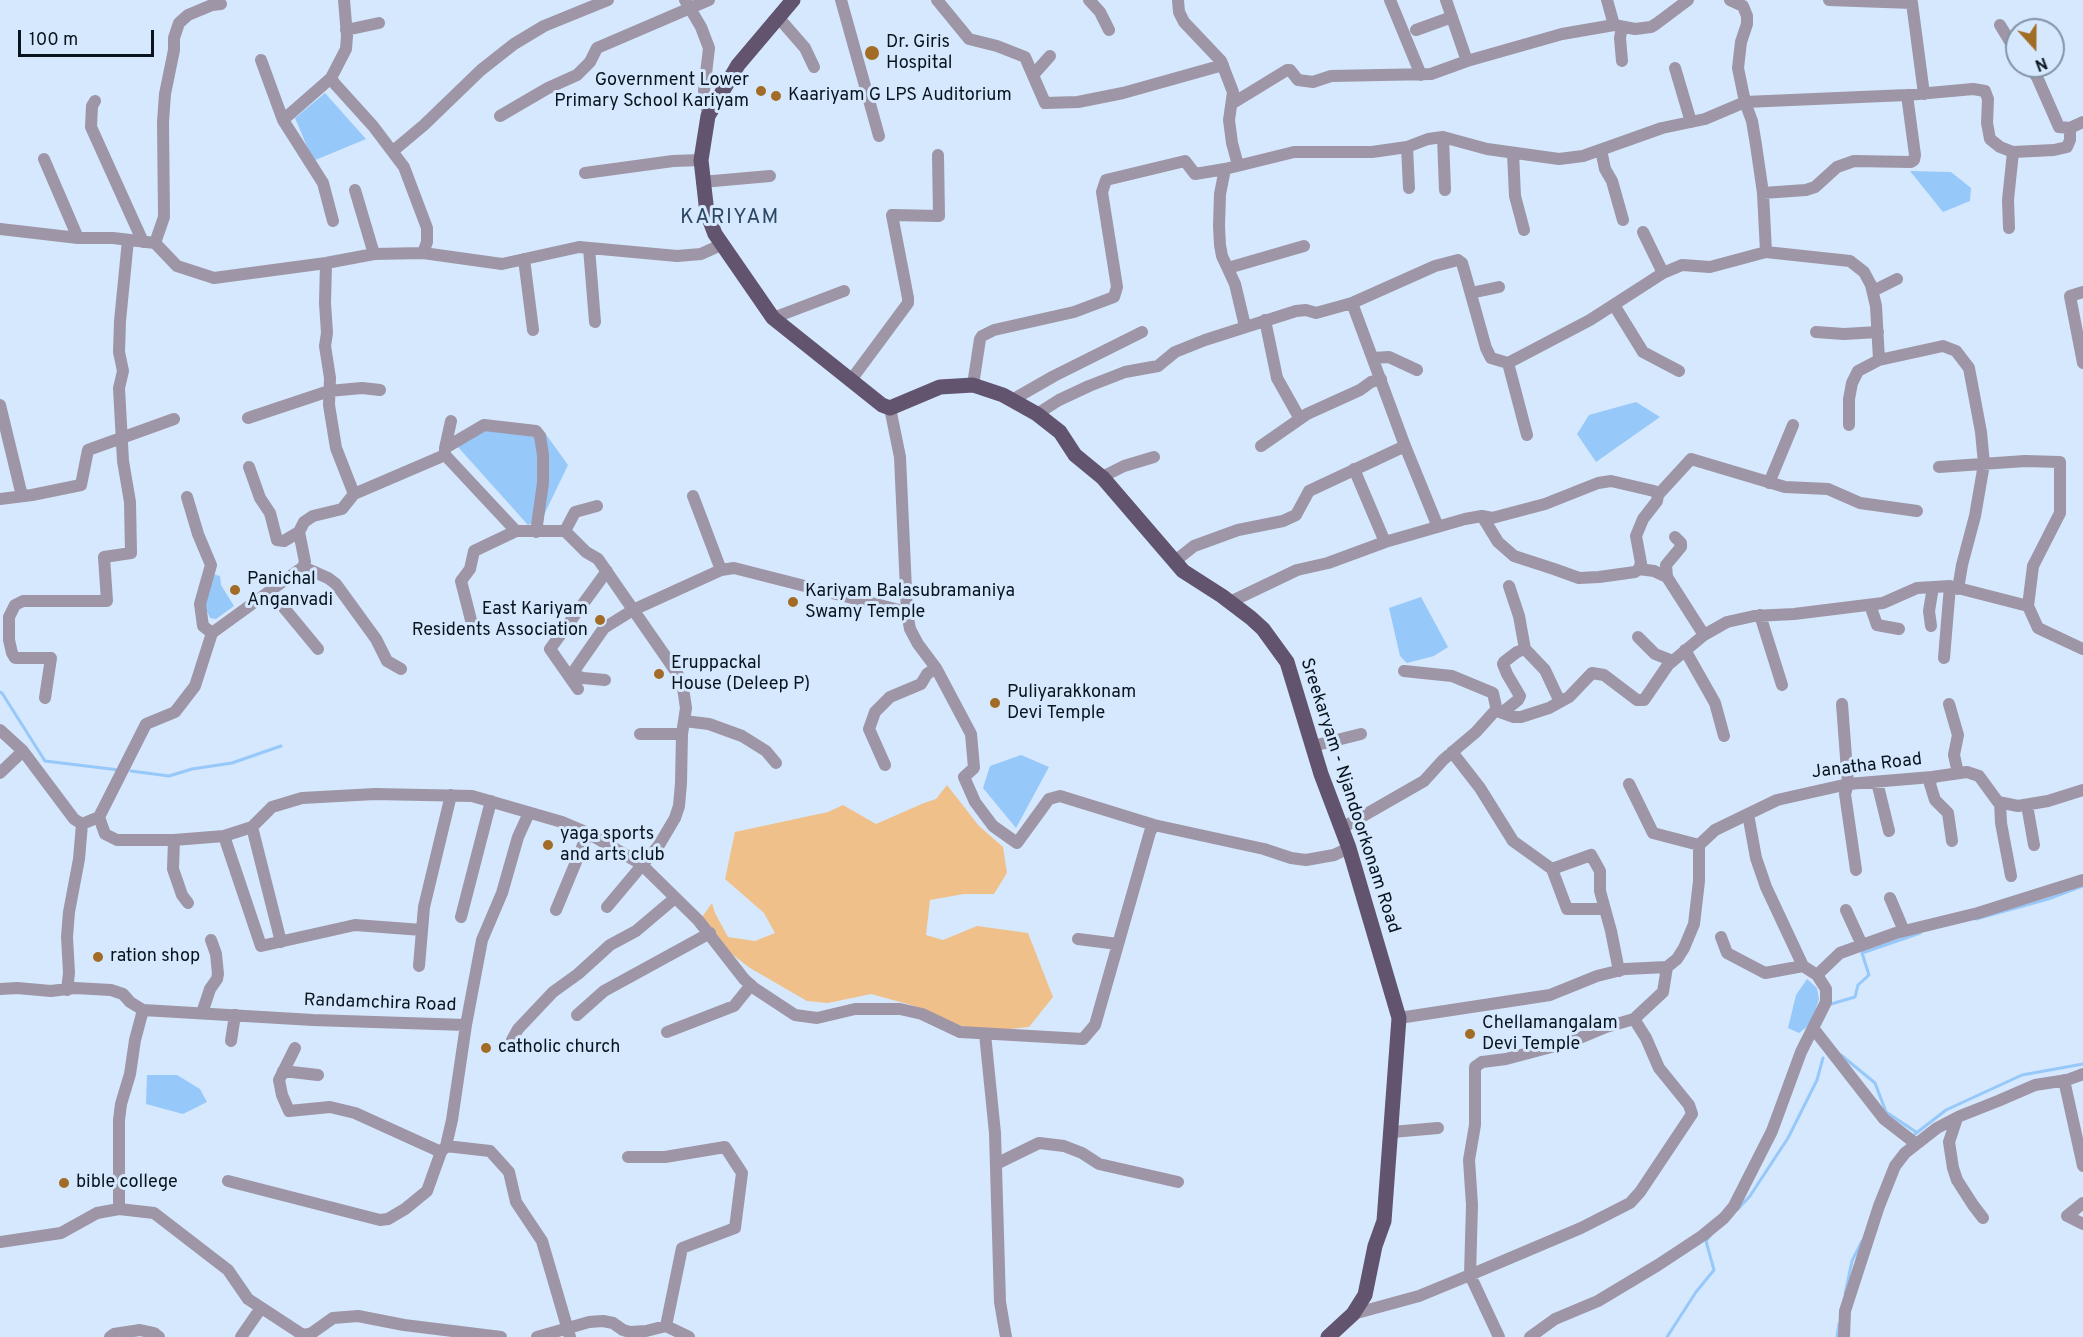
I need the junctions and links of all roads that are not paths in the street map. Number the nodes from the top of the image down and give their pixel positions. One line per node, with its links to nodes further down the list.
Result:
1 (344, 0): 23 (street)
2 (608, 0): 53 (street)
3 (709, 0): 17 (street)
4 (793, 0): 18 (main road)
5 (841, 0): 49 (street)
6 (938, 0): 34 (street)
7 (1089, 0): 24 (street)
8 (1178, 0): 31 (street)
9 (1390, 0): 35 (street)
10 (1446, 0): 19 (street)
11 (1607, 0): 22 (street)
12 (1688, 0): 22 (street)
13 (1730, 0): 15 (street)
14 (1829, 0): 38 (street)
15 (1747, 3): 41 (street)
16 (221, 4): 76 (street)
17 (688, 4): 43 (street); 44 (street)
18 (778, 17): 32 (street); 44 (main road)
19 (1452, 17): 25 (street); 29 (street)
20 (379, 23): 23 (street)
21 (2000, 25): 26 (street)
22 (1618, 26): 29 (street); 30 (street)
23 (346, 30): 36 (street)
24 (1109, 30)
25 (1416, 30)
26 (2005, 33)
27 (1050, 56): 34 (street)
28 (261, 60): 45 (street)
29 (1467, 61): 35 (street)
30 (1622, 61)
31 (1223, 65): 34 (street); 42 (street)
32 (814, 67)
33 (1675, 68): 46 (street)
34 (1034, 74)
35 (1421, 75): 42 (street)
36 (331, 78): 45 (street); 53 (street)
37 (2037, 78): 48 (street)
38 (1924, 94): 39 (street); 54 (street)
39 (1907, 95): 41 (street); 67 (street)
40 (95, 101): 76 (street)
41 (1745, 102): 46 (street); 67 (street)
42 (1233, 103): 59 (street)
43 (500, 116)
44 (708, 116): 58 (main road)
45 (283, 120): 69 (street)
46 (1691, 122): 52 (street)
47 (2083, 122): 48 (street)
48 (2070, 128): 54 (street)
49 (879, 136)
50 (1443, 138): 51 (street); 55 (street); 66 (street)
51 (1407, 147): 59 (street); 64 (street)
52 (1601, 150): 55 (street); 68 (street)
53 (393, 151): 81 (street)
54 (2013, 152): 70 (street)
55 (1513, 153): 72 (street)
56 (938, 155): 110 (street)
57 (44, 159): 74 (street)
58 (701, 160): 61 (street); 63 (main road)
59 (1238, 165): 60 (street)
60 (1225, 169): 85 (street); 111 (street)
61 (585, 173)
62 (770, 176): 63 (street)
63 (702, 182): 77 (main road)
64 (1409, 188)
65 (355, 190): 82 (street)
66 (1445, 190)
67 (1763, 192): 80 (street)
68 (1623, 220)
69 (333, 221)
70 (2009, 228)
71 (0, 229): 74 (street)
72 (1524, 230)
73 (1643, 232): 86 (street)
74 (78, 238): 75 (street)
75 (128, 240): 76 (street); 125 (street)
76 (149, 243): 84 (street)
77 (723, 244): 79 (street); 95 (main road)
78 (1304, 246): 85 (street)
79 (589, 248): 83 (street); 97 (street)
80 (1766, 252): 86 (street); 90 (street)
81 (423, 253): 82 (street); 83 (street)
82 (374, 254): 84 (street)
83 (524, 259): 99 (street)
84 (326, 263): 113 (street)
85 (1228, 268): 98 (street)
86 (1663, 273): 94 (street)
87 (1897, 279): 90 (street)
88 (1499, 287): 92 (street)
89 (844, 291): 95 (street)
90 (1873, 291): 102 (street)
91 (2083, 292): 106 (street)
92 (1470, 293): 93 (street); 105 (street)
93 (1352, 303): 96 (street); 103 (street)
94 (1614, 305): 105 (street); 108 (street)
95 (773, 318): 110 (main road)
96 (1265, 320): 98 (street); 120 (street)
97 (595, 322)
98 (1245, 326): 117 (street)
99 (532, 330)
100 (1142, 332): 114 (street)
101 (1816, 332): 102 (street)
102 (1878, 332): 104 (street)
103 (1373, 357): 107 (street); 109 (street)
104 (1879, 360): 122 (street); 130 (street)
105 (1508, 363): 124 (street)
106 (2083, 363)
107 (1417, 370)
108 (1680, 371)
109 (1381, 379): 120 (street); 127 (street)
110 (851, 380): 116 (main road)
111 (973, 385): 114 (main road, Sreekaryam - Njandoorkonam Road); 116 (main road, Sreekaryam - Njandoorkonam Road)
112 (380, 390): 113 (street)
113 (329, 391): 118 (street); 136 (street)
114 (1012, 400): 117 (main road, Sreekaryam - Njandoorkonam Road)
115 (0, 405): 138 (street)
116 (890, 408): 166 (street)
117 (1037, 414): 134 (main road, Sreekaryam - Njandoorkonam Road)
118 (248, 418)
119 (174, 419): 125 (street)
120 (1300, 419): 126 (street)
121 (451, 422): 128 (street)
122 (1849, 425)
123 (1793, 426): 135 (street)
124 (1527, 435)
125 (122, 437): 138 (street); 186 (street)
126 (1262, 446)
127 (1405, 446): 133 (street); 145 (street)
128 (445, 452): 136 (street); 146 (street); 149 (street)
129 (1154, 457): 134 (street)
130 (1984, 464): 132 (street); 160 (street); 164 (street)
131 (249, 467): 148 (street)
132 (1939, 467)
133 (1354, 469): 151 (street); 152 (street)
134 (1102, 477): 152 (main road, Sreekaryam - Njandoorkonam Road)
135 (1769, 483): 137 (street); 143 (street)
136 (354, 494): 148 (street)
137 (1658, 495): 144 (street); 154 (street)
138 (21, 496): 141 (street)
139 (693, 496): 155 (street)
140 (187, 497): 171 (street)
141 (0, 499)
142 (597, 506): 147 (street)
143 (1917, 511)
144 (1482, 516): 145 (street); 154 (street)
145 (1438, 527): 151 (street)
146 (516, 531): 149 (street); 168 (street)
147 (564, 531): 149 (street); 156 (street)
148 (299, 532): 153 (street)
149 (536, 532)
150 (1675, 537): 157 (street)
151 (1385, 542): 162 (street)
152 (1175, 561): 162 (main road, Sreekaryam - Njandoorkonam Road)
153 (303, 567): 161 (street); 181 (street)
154 (1639, 569): 157 (street)
155 (721, 570): 165 (street); 166 (street)
156 (607, 571): 165 (street); 185 (street)
157 (1666, 577): 172 (street)
158 (1509, 586): 175 (street)
159 (1933, 587): 160 (street); 163 (street); 169 (street)
160 (1954, 587): 164 (street); 178 (street)
161 (270, 591): 171 (street); 174 (street)
162 (1230, 602): 196 (main road, Sreekaryam - Njandoorkonam Road)
163 (1870, 605): 167 (street); 170 (street)
164 (2028, 606): 176 (street)
165 (633, 610): 183 (street); 191 (street)
166 (907, 612): 180 (street)
167 (1760, 615): 172 (street); 184 (street)
168 (472, 624)
169 (1931, 626)
170 (1899, 629)
171 (212, 633): 214 (street)
172 (1704, 636): 177 (street)
173 (1638, 637): 179 (street)
174 (318, 649)
175 (1526, 649): 187 (street); 190 (street)
176 (2083, 649)
177 (1685, 650): 179 (street); 195 (street)
178 (1944, 658)
179 (1672, 661): 187 (street)
180 (936, 668): 200 (street); 216 (street)
181 (401, 669)
182 (1404, 671): 190 (street)
183 (605, 680)
184 (1782, 685)
185 (578, 689)
186 (45, 698)
187 (1560, 702): 190 (street)
188 (1842, 704): 206 (street)
189 (1949, 704): 202 (street)
190 (1500, 712): 198 (street)
191 (683, 728): 193 (street); 199 (street); 227 (street)
192 (0, 730): 197 (street)
193 (640, 734)
194 (1361, 734): 196 (street)
195 (1724, 736)
196 (1313, 746): 218 (main road, Sreekaryam - Njandoorkonam Road)
197 (23, 751): 201 (street); 215 (street)
198 (1452, 752): 218 (street); 228 (street)
199 (776, 764)
200 (885, 765)
201 (0, 773)
202 (1958, 773): 203 (street, Janatha Road); 210 (street, Janatha Road)
203 (1932, 777): 204 (street, Janatha Road); 223 (street)
204 (1877, 782): 206 (street, Janatha Road); 219 (street)
205 (1629, 784): 224 (street)
206 (1848, 784): 213 (street, Janatha Road); 229 (street)
207 (2083, 790): 211 (street)
208 (451, 795): 209 (street); 217 (street); 240 (street)
209 (490, 801): 212 (street); 239 (street)
210 (2000, 802): 211 (street); 230 (street)
211 (2027, 806): 225 (street)
212 (529, 813): 220 (street); 263 (street, Randamchira Road)
213 (1748, 814): 224 (street, Janatha Road); 250 (street)
214 (99, 817): 215 (street); 222 (street)
215 (82, 824): 256 (street)
216 (1154, 825): 226 (street); 247 (street)
217 (252, 827): 221 (street); 246 (street)
218 (1342, 828): 226 (main road, Sreekaryam - Njandoorkonam Road)
219 (1889, 831)
220 (588, 833): 227 (street); 237 (street)
221 (224, 836): 222 (street); 246 (street)
222 (174, 840): 234 (street)
223 (1952, 841)
224 (1699, 845): 251 (street)
225 (2034, 845)
226 (1349, 848): 261 (main road, Sreekaryam - Njandoorkonam Road)
227 (641, 864): 232 (street); 235 (street)
228 (1552, 869): 236 (street); 236 (street)
229 (1856, 870)
230 (2011, 876)
231 (2083, 880): 241 (street)
232 (675, 898): 242 (street); 267 (street)
233 (1890, 898): 241 (street)
234 (188, 903)
235 (607, 907)
236 (1605, 909): 252 (street)
237 (556, 910)
238 (1846, 910): 248 (street)
239 (461, 916)
240 (422, 930): 246 (street); 249 (street)
241 (1904, 931): 248 (street)
242 (710, 933): 254 (street); 260 (street)
243 (1721, 937): 250 (street)
244 (1078, 939): 247 (street)
245 (211, 940): 258 (street)
246 (281, 942)
247 (1118, 944): 266 (street)
248 (1862, 945): 253 (street)
249 (418, 966)
250 (1803, 966): 253 (street)
251 (1667, 967): 252 (street); 262 (street)
252 (1619, 971): 261 (street)
253 (1817, 975): 264 (street)
254 (751, 985): 265 (street); 266 (street)
255 (0, 989): 256 (street)
256 (67, 990): 257 (street)
257 (144, 1010): 258 (street, Randamchira Road); 285 (street)
258 (202, 1013): 259 (street, Randamchira Road)
259 (235, 1015): 263 (street, Randamchira Road); 268 (street)
260 (577, 1015)
261 (1399, 1018): 276 (main road, Sreekaryam - Njandoorkonam Road)
262 (1634, 1019): 289 (street); 289 (street)
263 (466, 1025): 278 (street)
264 (1813, 1028): 277 (street); 305 (street)
265 (667, 1032)
266 (985, 1034): 280 (street)
267 (512, 1040)
268 (231, 1041)
269 (295, 1048): 270 (street)
270 (283, 1071): 272 (street); 278 (street)
271 (2083, 1074): 273 (street)
272 (318, 1075)
273 (2064, 1080): 274 (street); 281 (street)
274 (1957, 1118): 277 (street); 286 (street)
275 (1438, 1128): 276 (street)
276 (1392, 1132): 291 (main road, Sreekaryam - Njandoorkonam Road)
277 (1915, 1143): 306 (street)
278 (444, 1149): 282 (street); 294 (street)
279 (628, 1157): 292 (street)
280 (996, 1164): 283 (street); 302 (street)
281 (2083, 1166)
282 (228, 1181)
283 (1178, 1182)
284 (2083, 1203): 287 (street)
285 (119, 1209): 288 (street); 290 (street)
286 (1983, 1218)
287 (2083, 1224)
288 (0, 1242)
289 (1470, 1275): 291 (street); 304 (street)
290 (261, 1308): 295 (street); 298 (street)
291 (1353, 1314): 303 (main road, Sreekaryam - Njandoorkonam Road)
292 (666, 1326): 294 (street); 301 (street)
293 (403, 1331): 295 (street); 299 (street)
294 (569, 1332): 300 (street)
295 (311, 1335)
296 (110, 1337): 297 (street)
297 (159, 1337)
298 (241, 1337)
299 (501, 1337)
300 (537, 1337)
301 (689, 1337)
302 (1006, 1337)
303 (1328, 1337)
304 (1499, 1337)
305 (1530, 1337)
306 (1844, 1337)

